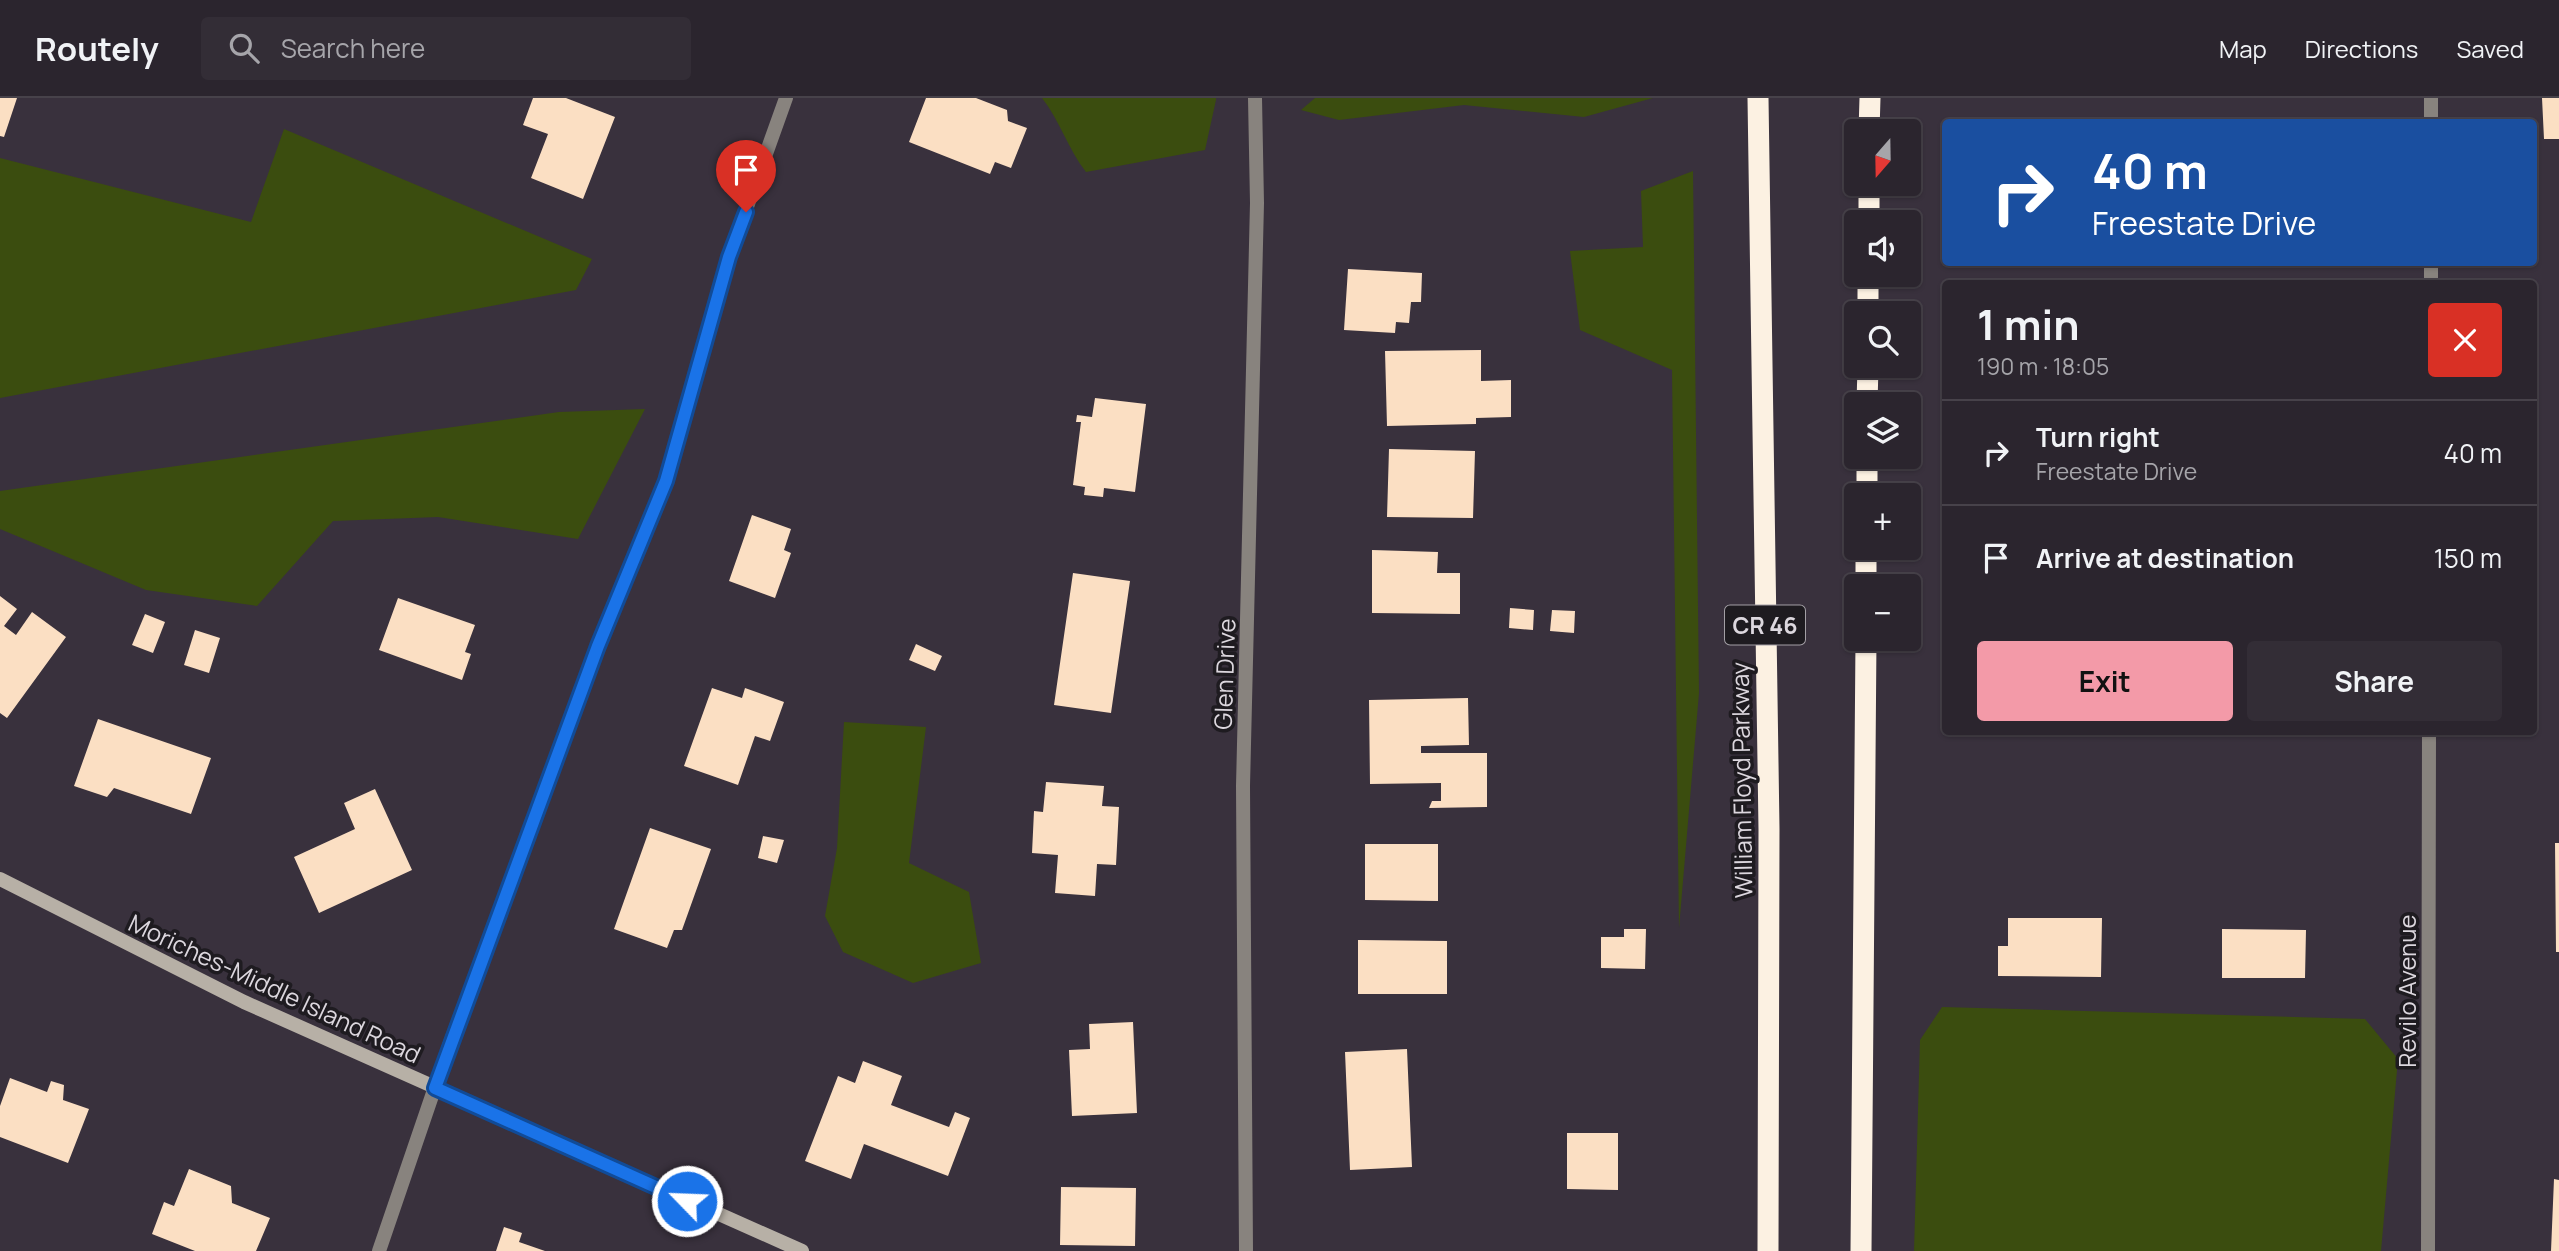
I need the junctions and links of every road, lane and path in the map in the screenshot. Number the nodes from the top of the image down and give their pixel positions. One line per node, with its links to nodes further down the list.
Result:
1 (786, 98): 11 (street)
2 (1255, 98): 14 (street, Glen Drive)
3 (1758, 98): 15 (highway, William Floyd Parkway / CR 46)
4 (1870, 98): 6 (highway)
5 (2431, 98): 7 (street)
6 (1869, 119)
7 (2431, 119)
8 (1866, 651): 16 (highway)
9 (2429, 735): 17 (street, Revilo Avenue)
10 (0, 879): 11 (main road, Moriches-Middle Island Road)
11 (435, 1088): 12 (street); 13 (main road, Moriches-Middle Island Road)
12 (379, 1251)
13 (802, 1251)
14 (1246, 1251)
15 (1768, 1251)
16 (1861, 1251)
17 (2428, 1251)

